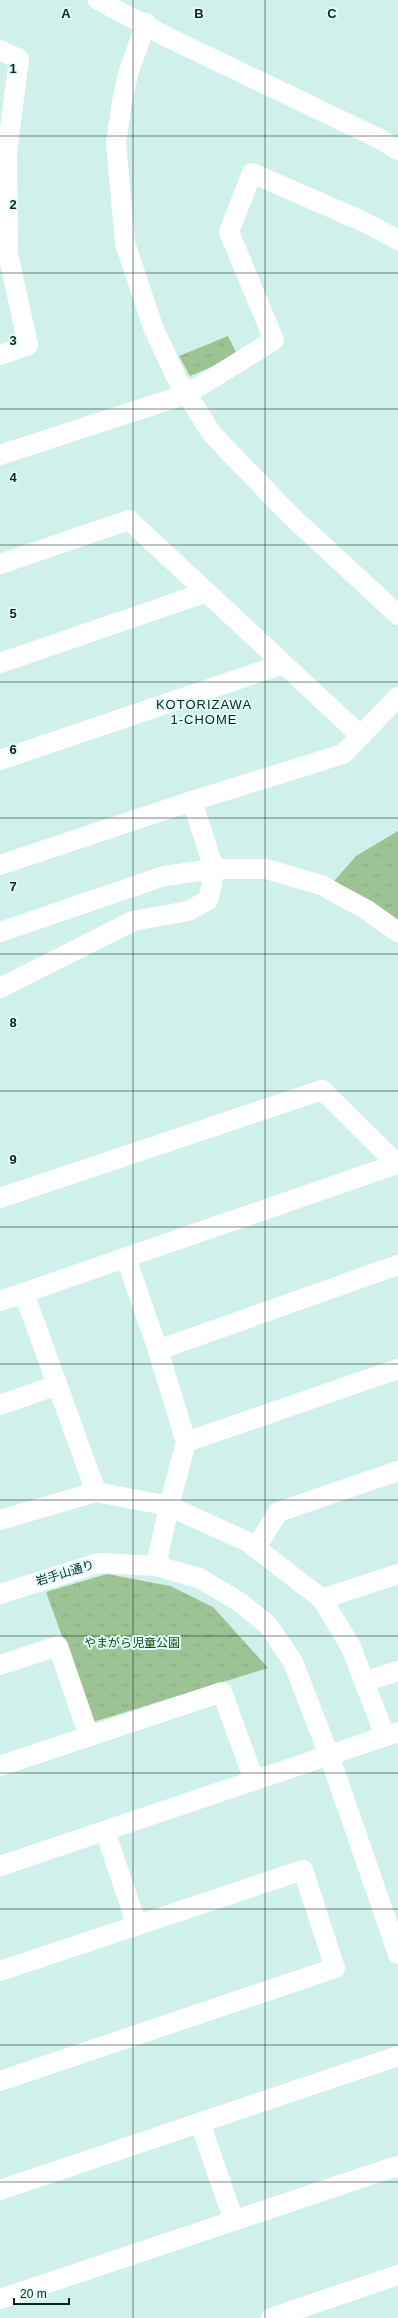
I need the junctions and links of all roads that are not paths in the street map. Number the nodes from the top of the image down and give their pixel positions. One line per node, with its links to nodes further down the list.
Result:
1 (98, 0): 2 (street)
2 (146, 23): 4 (street); 8 (street)
3 (0, 50): 5 (street)
4 (398, 150)
5 (3, 153): 7 (street)
6 (398, 240): 8 (street)
7 (0, 355)
8 (188, 394): 9 (street); 12 (street)
9 (0, 455)
10 (0, 564): 11 (street)
11 (207, 592): 13 (street); 14 (street)
12 (398, 615)
13 (0, 663)
14 (283, 664): 16 (street); 17 (street)
15 (398, 697): 16 (street)
16 (360, 736): 18 (street)
17 (0, 760)
18 (192, 801): 19 (street); 20 (street)
19 (1, 861)
20 (214, 869): 21 (street); 22 (street); 23 (street)
21 (0, 932)
22 (398, 932)
23 (0, 988)
24 (398, 1165): 25 (street); 26 (street)
25 (0, 1198)
26 (126, 1258): 28 (street); 30 (street)
27 (398, 1265): 30 (street)
28 (24, 1293): 29 (street); 32 (street)
29 (0, 1301)
30 (158, 1350): 34 (street)
31 (398, 1369): 34 (street)
32 (57, 1385): 33 (street); 36 (street)
33 (0, 1405)
34 (186, 1442): 37 (street)
35 (398, 1471): 39 (street)
36 (96, 1492): 37 (street); 38 (street)
37 (169, 1506): 39 (street); 40 (street)
38 (0, 1520)
39 (256, 1548): 43 (street)
40 (156, 1566): 42 (street, 岩手山通り); 49 (street, 岩手山通り)
41 (398, 1574): 43 (street)
42 (0, 1594)
43 (322, 1599): 46 (street)
44 (0, 1665): 48 (street)
45 (398, 1671): 46 (street)
46 (364, 1682): 47 (street)
47 (392, 1734): 49 (street)
48 (89, 1736): 50 (street); 51 (street)
49 (329, 1755): 51 (street); 55 (street, 岩手山通り)
50 (0, 1766)
51 (254, 1780): 52 (street)
52 (105, 1831): 53 (street); 54 (street)
53 (0, 1866)
54 (137, 1925): 56 (street); 58 (street)
55 (398, 1954)
56 (0, 1971)
57 (398, 2056): 59 (street)
58 (0, 2081)
59 (200, 2123): 61 (street); 62 (street)
60 (398, 2168): 62 (street)
61 (0, 2190)
62 (234, 2221): 64 (street)
63 (398, 2275): 65 (street)
64 (0, 2299)
65 (271, 2318)

